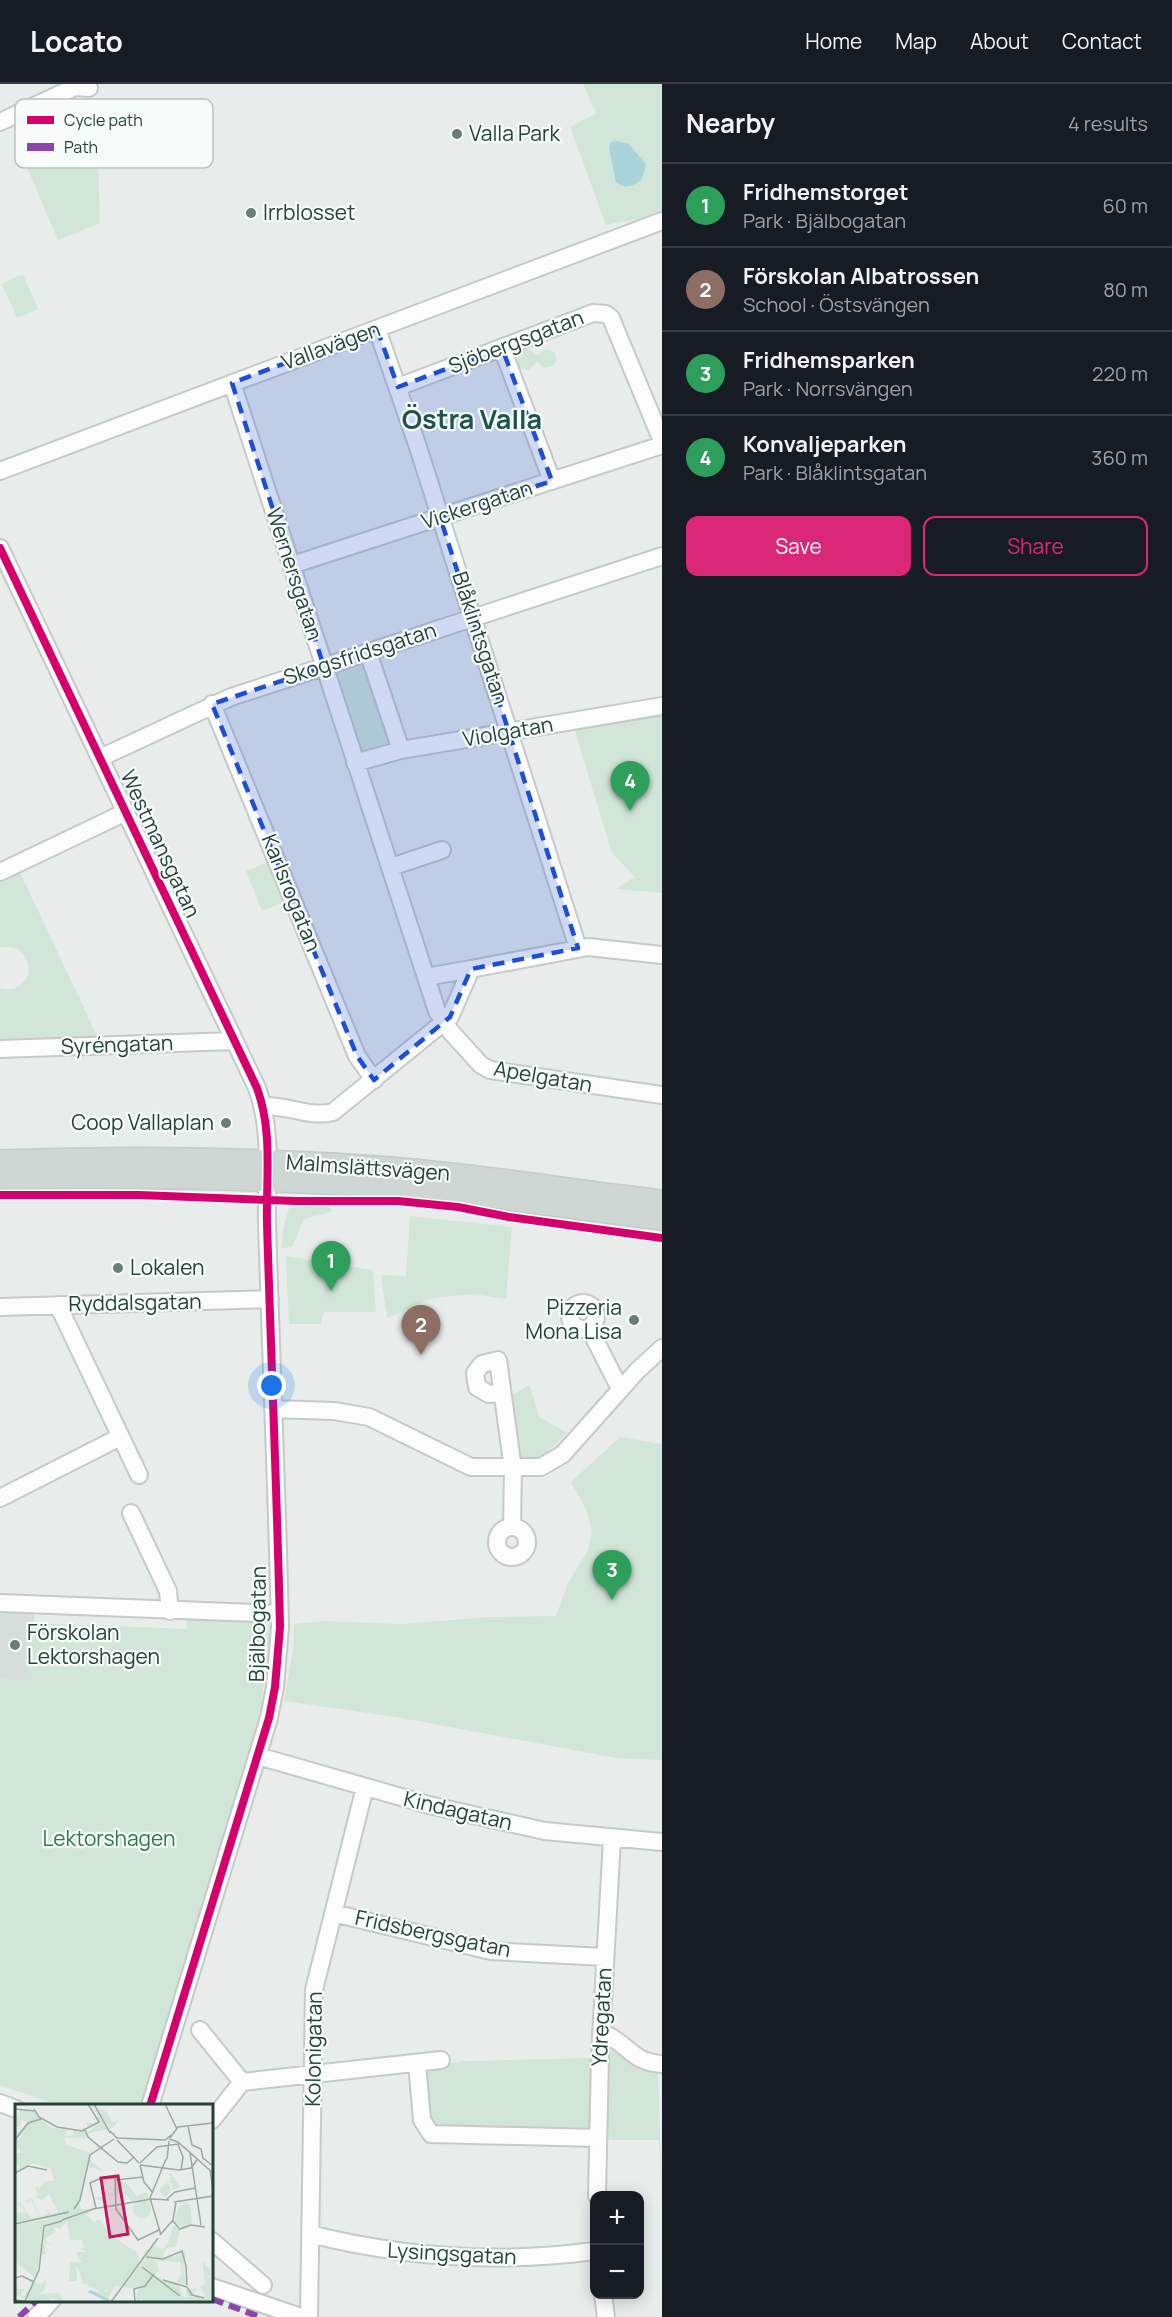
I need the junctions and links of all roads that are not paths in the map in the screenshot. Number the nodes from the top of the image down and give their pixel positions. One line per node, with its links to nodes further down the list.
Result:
1 (89, 88): 2 (street)
2 (49, 99)
3 (15, 115): 4 (street)
4 (0, 122)
5 (662, 221): 6 (street, Vallavägen)
6 (377, 329): 8 (street, Vallavägen); 9 (street, Blåklintsgatan)
7 (502, 348): 9 (street, Sjöbergsgatan); 10 (street, Sjöbergsgatan); 12 (street)
8 (232, 383): 11 (street, Vallavägen); 16 (street, Wernersgatan)
9 (398, 387): 13 (street, Blåklintsgatan)
10 (662, 443): 12 (street, Vickergatan)
11 (0, 471)
12 (552, 481): 13 (street, Vickergatan)
13 (440, 517): 16 (street, Vickergatan); 17 (street, Blåklintsgatan)
14 (0, 548): 24 (street, Westmansgatan)
15 (662, 556): 17 (street, Skogsfridsgatan)
16 (292, 565): 19 (street, Wernersgatan)
17 (472, 617): 18 (street, Skogsfridsgatan); 22 (street, Blåklintsgatan)
18 (368, 652): 19 (street, Skogsfridsgatan); 23 (street)
19 (324, 667): 20 (street, Skogsfridsgatan); 25 (street, Wernersgatan)
20 (212, 704): 24 (street, Skogsfridsgatan); 37 (street, Karlsrogatan)
21 (662, 706): 22 (street, Violgatan)
22 (510, 730): 23 (street, Violgatan); 30 (street, Blåklintsgatan)
23 (401, 750): 25 (street, Violgatan)
24 (100, 759): 26 (street, Westmansgatan)
25 (355, 763): 28 (street, Wernersgatan)
26 (126, 812): 29 (street); 35 (street, Westmansgatan)
27 (442, 850): 28 (street)
28 (391, 867): 33 (street, Wernersgatan)
29 (0, 872)
30 (578, 948): 31 (street); 32 (street)
31 (662, 955)
32 (471, 969): 33 (street); 34 (street)
33 (426, 977): 34 (street, Wernersgatan)
34 (443, 1023): 37 (street); 38 (street, Apelgatan)
35 (234, 1041): 36 (street, Syréngatan); 39 (street, Westmansgatan)
36 (0, 1049)
37 (374, 1080): 39 (street)
38 (662, 1095)
39 (264, 1106): 40 (street, Westmansgatan)
40 (268, 1160): 41 (main road, Malmslättsvägen); 43 (street, Bjälbogatan); 44 (main road, Malmslättsvägen)
41 (0, 1161)
42 (0, 1178): 43 (main road, Malmslättsvägen)
43 (268, 1182): 45 (main road, Malmslättsvägen); 46 (street, Bjälbogatan)
44 (662, 1201)
45 (662, 1219)
46 (270, 1299): 47 (street, Ryddalsgatan); 53 (street, Bjälbogatan)
47 (58, 1305): 48 (street, Ryddalsgatan); 54 (street)
48 (0, 1307)
49 (589, 1328): 51 (street)
50 (662, 1348): 51 (street)
51 (620, 1389): 55 (street)
52 (502, 1393): 55 (street)
53 (273, 1409): 55 (street); 62 (street, Bjälbogatan)
54 (120, 1437): 56 (street); 57 (street)
55 (513, 1469): 59 (street)
56 (139, 1475)
57 (0, 1498)
58 (131, 1513): 61 (street)
59 (512, 1527)
60 (0, 1603): 61 (street)
61 (170, 1611): 62 (street)
62 (279, 1614): 63 (street, Bjälbogatan)
63 (258, 1756): 64 (street, Kindagatan); 77 (street, Bjälbogatan)
64 (365, 1787): 65 (street, Kindagatan); 67 (street, Kolonigatan)
65 (612, 1839): 66 (street, Kindagatan); 68 (street, Ydregatan)
66 (662, 1842)
67 (333, 1913): 68 (street, Fridsbergsgatan); 74 (street, Kolonigatan)
68 (605, 1957): 70 (street, Ydregatan)
69 (200, 2030): 75 (street)
70 (601, 2032): 73 (street); 80 (street, Ydregatan)
71 (441, 2060): 72 (street)
72 (417, 2063): 74 (street); 80 (street)
73 (662, 2064)
74 (313, 2074): 75 (street); 82 (street, Kolonigatan)
75 (242, 2082): 79 (street)
76 (0, 2103): 78 (street)
77 (151, 2104)
78 (15, 2109)
79 (213, 2119)
80 (598, 2138): 81 (street, Ydregatan)
81 (597, 2191)
82 (310, 2234): 84 (street, Lysingsgatan); 91 (street, Kolonigatan)
83 (213, 2242): 85 (street)
84 (590, 2251)
85 (263, 2285)
86 (213, 2287): 90 (street)
87 (604, 2299): 92 (street)
88 (51, 2302): 89 (street)
89 (36, 2317)
90 (301, 2317)
91 (309, 2317)
92 (606, 2317)

